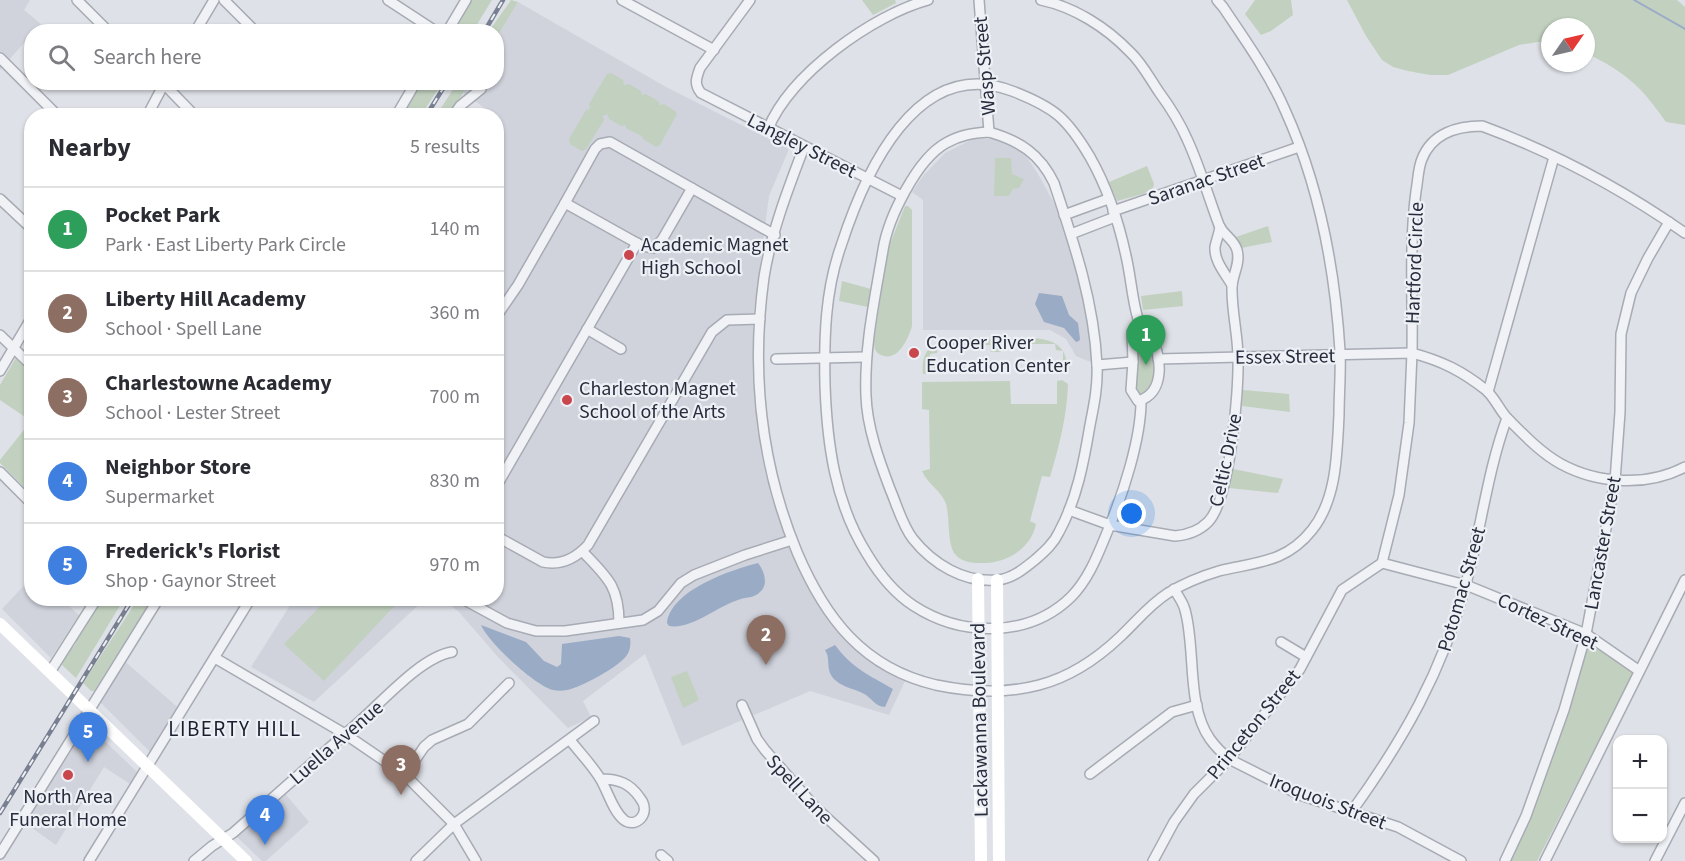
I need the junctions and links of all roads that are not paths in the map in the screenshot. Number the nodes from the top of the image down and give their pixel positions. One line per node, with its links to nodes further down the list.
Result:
1 (76, 0): 12 (street)
2 (214, 0): 13 (street)
3 (224, 0): 14 (street)
4 (388, 0): 15 (street)
5 (466, 0): 16 (street)
6 (622, 0): 17 (street)
7 (750, 0): 17 (street)
8 (928, 0): 31 (street)
9 (979, 0): 20 (street, Wasp Street)
10 (1041, 0): 37 (street, Celtic Drive)
11 (1224, 2): 34 (street)
12 (101, 24)
13 (200, 24)
14 (248, 24)
15 (425, 24)
16 (452, 24)
17 (714, 50): 31 (street, Langley Street)
18 (0, 58): 19 (street)
19 (24, 82)
20 (985, 84): 32 (street, Wasp Street); 36 (street); 41 (street)
21 (32, 90): 26 (street)
22 (160, 90): 27 (street)
23 (171, 90): 28 (street)
24 (411, 90): 29 (street)
25 (479, 90): 30 (street)
26 (50, 108)
27 (151, 108)
28 (187, 108)
29 (401, 108)
30 (459, 108)
31 (768, 129): 33 (street, Langley Street)
32 (989, 132): 39 (street); 44 (street)
33 (804, 147): 36 (street, Langley Street); 50 (street)
34 (1299, 147): 37 (street, Saranac Street); 62 (street)
35 (1554, 157): 46 (street, Hartford Circle); 61 (street, Hartford Circle); 72 (street)
36 (867, 179): 39 (street, Langley Street); 66 (street)
37 (1204, 180): 43 (street, Saranac Street); 47 (street, Celtic Drive)
38 (692, 188): 42 (street); 50 (street); 51 (street)
39 (902, 196): 63 (street)
40 (0, 199): 45 (street)
41 (1108, 199): 43 (street); 44 (street)
42 (565, 202): 51 (street); 53 (street)
43 (1114, 214): 49 (street, Saranac Street); 55 (street)
44 (1065, 215): 49 (street)
45 (24, 222)
46 (1669, 222): 48 (street, Hartford Circle); 78 (street, Lancaster Street)
47 (1220, 228): 52 (street, Celtic Drive); 52 (street, Celtic Drive)
48 (1685, 233)
49 (1071, 234): 70 (street)
50 (775, 235): 54 (street)
51 (637, 243): 56 (street)
52 (1232, 285): 64 (street, Celtic Drive)
53 (504, 305)
54 (760, 319): 83 (street); 84 (street)
55 (1139, 323): 68 (street); 69 (street)
56 (587, 330): 60 (street); 77 (street)
57 (24, 331): 59 (street)
58 (0, 335): 59 (street)
59 (14, 348): 65 (street); 71 (street)
60 (621, 349)
61 (1412, 353): 62 (street, Essex Street); 72 (street, Hartford Circle); 85 (street)
62 (1341, 355): 64 (street, Essex Street); 90 (street)
63 (866, 357): 66 (street); 86 (street)
64 (1238, 357): 68 (street, Essex Street); 81 (street, Celtic Drive)
65 (24, 358)
66 (824, 358): 67 (street); 97 (street)
67 (776, 359)
68 (1158, 359): 73 (street)
69 (1133, 362): 70 (street); 73 (street)
70 (1097, 364): 80 (street)
71 (0, 371)
72 (1488, 392): 74 (street, Hartford Circle)
73 (1141, 401): 81 (street)
74 (1507, 418): 78 (street, Hartford Circle); 89 (street, Potomac Street)
75 (1685, 467): 78 (street, Hartford Circle)
76 (0, 472): 79 (street)
77 (504, 472)
78 (1615, 481): 99 (street, Lancaster Street)
79 (24, 496)
80 (1069, 510): 81 (street, Celtic Drive); 87 (street)
81 (1110, 525): 98 (street)
82 (504, 540): 84 (street)
83 (792, 540): 95 (street); 108 (street)
84 (582, 551): 95 (street)
85 (1382, 563): 89 (street, Cortez Street); 102 (street, Princeton Street)
86 (978, 579): 87 (street); 97 (street, Lackawanna Boulevard)
87 (997, 580): 98 (street, Lackawanna Boulevard)
88 (1685, 580): 104 (street)
89 (1466, 585): 99 (street, Cortez Street); 121 (street, Potomac Street)
90 (1174, 589): 107 (street); 110 (street, Iroquois Street)
91 (92, 606): 105 (street)
92 (154, 606): 111 (street)
93 (246, 606): 103 (street)
94 (476, 606): 95 (street)
95 (619, 623)
96 (0, 624): 105 (street)
97 (979, 628): 98 (street); 108 (street, Lackawanna Boulevard)
98 (998, 629): 107 (street, Lackawanna Boulevard)
99 (1586, 634): 104 (street, Cortez Street); 135 (street, Lancaster Street)
100 (1281, 642): 102 (street)
101 (452, 652): 113 (street, Luella Avenue)
102 (1306, 657): 115 (street, Princeton Street)
103 (214, 658): 113 (street); 116 (street)
104 (1638, 670): 136 (street)
105 (50, 672): 111 (street)
106 (510, 684): 118 (street)
107 (998, 691): 108 (street); 132 (street, Lackawanna Boulevard)
108 (979, 692): 131 (street, Lackawanna Boulevard)
109 (742, 705): 130 (street, Spell Lane)
110 (1197, 705): 115 (street, Iroquois Street); 117 (street)
111 (90, 710): 116 (street); 124 (street)
112 (594, 721): 114 (street)
113 (345, 734): 118 (street); 123 (street, Luella Avenue)
114 (570, 740): 119 (street); 122 (street)
115 (1229, 759): 121 (street, Iroquois Street); 133 (street, Princeton Street)
116 (148, 766): 123 (street); 125 (street)
117 (1090, 774)
118 (405, 775): 122 (street)
119 (601, 779): 119 (street)
120 (1685, 803): 137 (street)
121 (1352, 811): 134 (street, Iroquois Street)
122 (454, 824): 128 (street); 129 (street)
123 (224, 839): 126 (street, Luella Avenue); 127 (street)
124 (0, 854)
125 (89, 861)
126 (194, 861)
127 (246, 861)
128 (416, 861)
129 (476, 861)
130 (874, 861)
131 (981, 861)
132 (999, 861)
133 (1153, 861)
134 (1461, 861)
135 (1505, 861)
136 (1545, 861)
137 (1655, 861)

